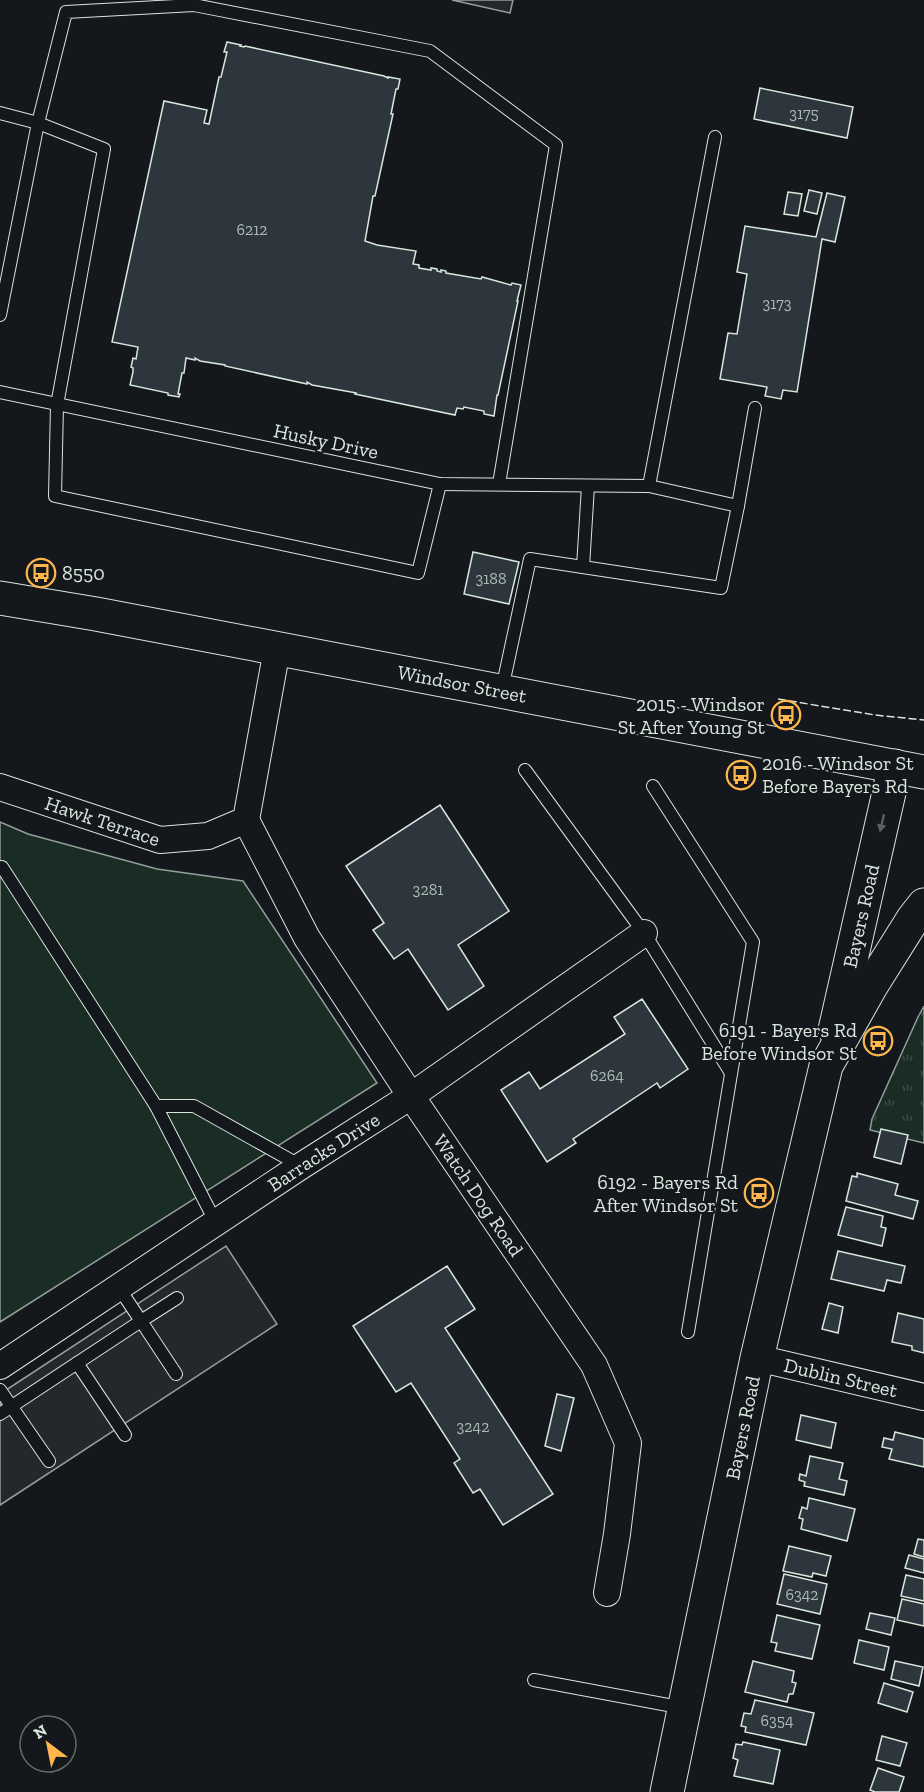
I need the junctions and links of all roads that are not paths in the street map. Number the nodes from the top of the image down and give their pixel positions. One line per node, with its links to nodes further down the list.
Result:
1 (0, 113): 2 (lane)
2 (38, 123): 4 (lane); 7 (lane); 10 (lane)
3 (715, 137): 12 (lane)
4 (2, 285): 5 (lane)
5 (0, 315)
6 (0, 392): 7 (lane, Husky Drive)
7 (57, 405): 9 (lane, Husky Drive); 9 (lane)
8 (755, 408): 13 (lane)
9 (440, 484): 10 (lane, Husky Drive)
10 (499, 484): 11 (lane, Husky Drive)
11 (588, 486): 12 (lane, Husky Drive); 14 (lane)
12 (649, 486): 13 (lane, Husky Drive)
13 (738, 506): 14 (lane)
14 (583, 567): 17 (lane)
15 (0, 598): 16 (street, Windsor Street)
16 (278, 649): 17 (street, Windsor Street); 22 (street)
17 (502, 692): 18 (street, Windsor Street)
18 (910, 769): 26 (street, Bayers Road, one-way to 26)
19 (525, 770): 25 (lane)
20 (653, 786): 27 (lane)
21 (0, 787): 22 (street, Hawk Terrace)
22 (246, 820): 28 (street, Watch Dog Road)
23 (2, 867): 29 (lane)
24 (924, 905): 26 (street, Bayers Road)
25 (644, 933): 27 (lane); 28 (street, Barracks Drive)
26 (826, 1066): 36 (street, Bayers Road)
27 (731, 1073): 35 (lane)
28 (411, 1096): 30 (street, Barracks Drive); 46 (street, Watch Dog Road)
29 (156, 1106): 30 (lane); 31 (lane)
30 (301, 1166): 31 (street, Barracks Drive)
31 (216, 1223): 32 (street, Barracks Drive)
32 (118, 1288): 34 (lane); 38 (street, Barracks Drive)
33 (177, 1298): 34 (lane)
34 (141, 1321): 37 (lane); 39 (lane)
35 (688, 1332)
36 (757, 1358): 41 (street, Dublin Street); 48 (street, Bayers Road)
37 (77, 1363): 42 (lane); 44 (lane)
38 (0, 1366)
39 (176, 1374)
40 (0, 1390): 42 (lane)
41 (924, 1397)
42 (11, 1407): 43 (lane); 45 (lane)
43 (0, 1414)
44 (124, 1435)
45 (49, 1461)
46 (607, 1593)
47 (534, 1680): 48 (lane)
48 (686, 1708): 49 (street, Bayers Road)
49 (668, 1792)

